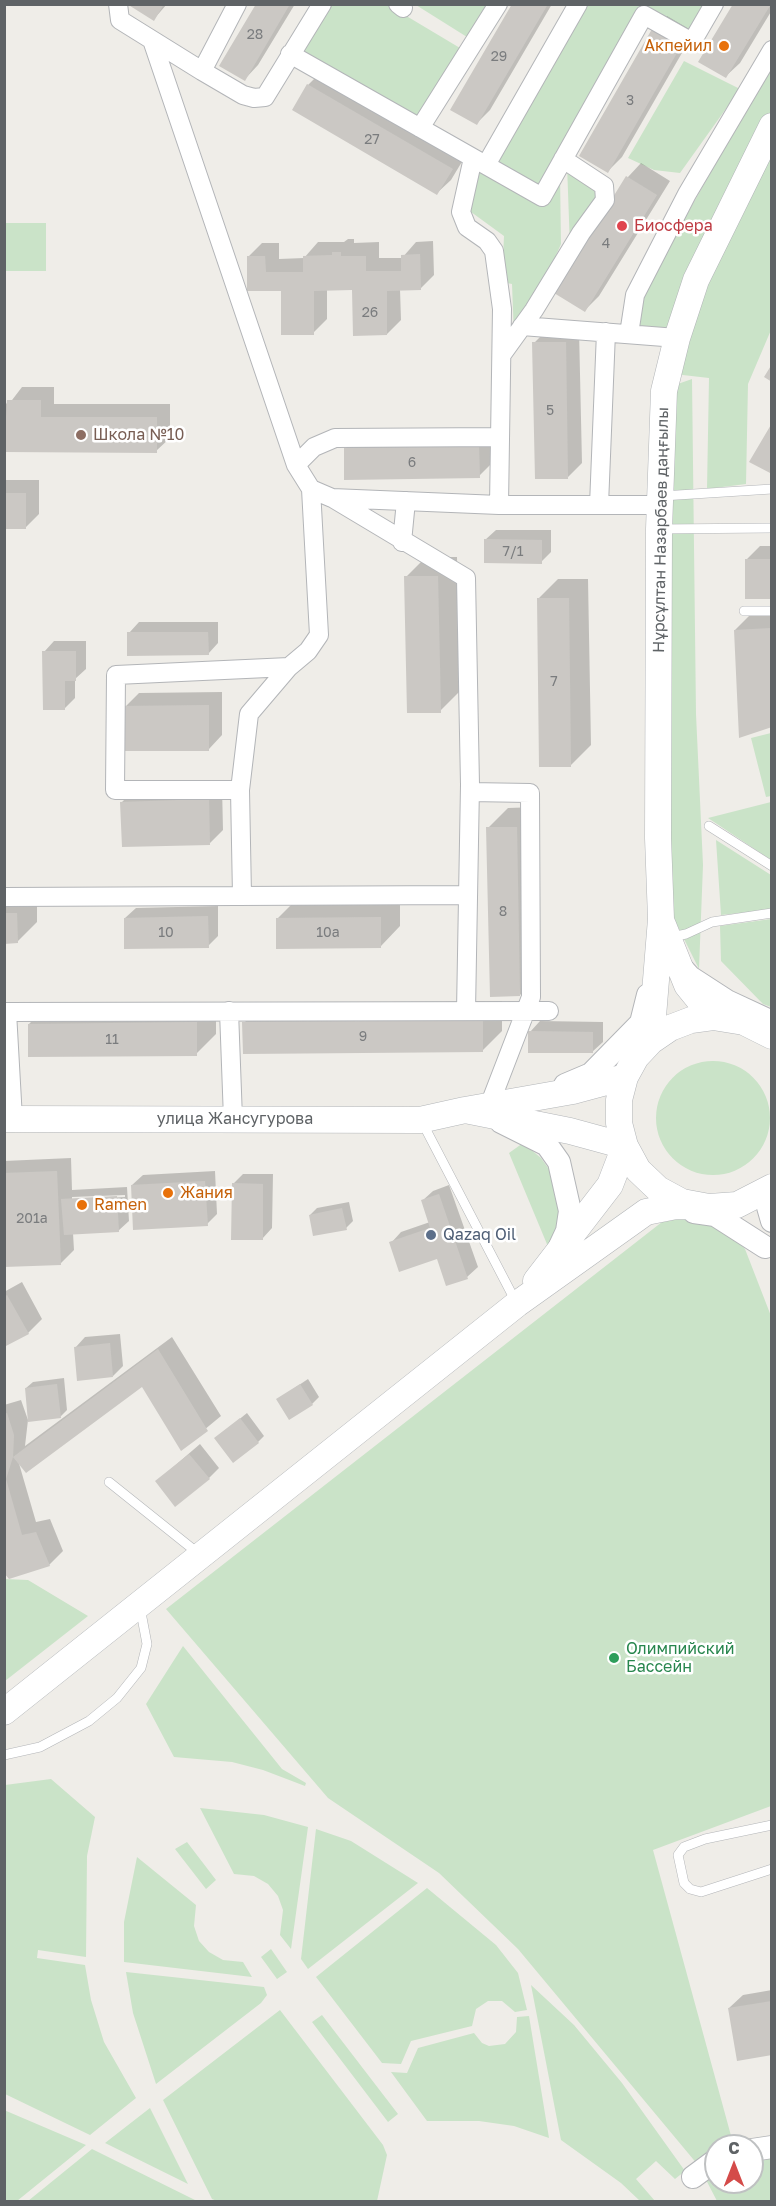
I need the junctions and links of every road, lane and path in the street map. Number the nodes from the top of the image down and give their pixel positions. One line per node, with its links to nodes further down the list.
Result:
1 (118, 4): 7 (street)
2 (237, 4): 10 (street)
3 (322, 4): 9 (street)
4 (498, 4): 12 (street)
5 (578, 4): 14 (street)
6 (714, 4): 13 (street)
7 (153, 43): 10 (street); 21 (street)
8 (771, 50): 17 (street)
9 (290, 54): 10 (street); 12 (street)
10 (202, 71)
11 (771, 126): 18 (main road, Нұрсұлтан Назарбаев даңғылы)
12 (420, 128): 14 (street)
13 (563, 159): 14 (street); 15 (street)
14 (479, 162): 19 (street)
15 (522, 326): 16 (street); 19 (street)
16 (606, 332): 17 (street); 27 (street)
17 (629, 334): 18 (street)
18 (677, 338): 28 (main road, Нұрсұлтан Назарбаев даңғылы)
19 (503, 353): 20 (street)
20 (500, 437): 21 (street); 26 (street)
21 (296, 465): 22 (street)
22 (311, 489): 24 (street); 33 (street)
23 (771, 489): 28 (lane)
24 (332, 498): 25 (street); 30 (street)
25 (406, 501): 26 (street); 30 (street)
26 (499, 505): 27 (street)
27 (599, 505): 28 (street)
28 (659, 510): 29 (lane); 42 (main road, Нұрсұлтан Назарбаев даңғылы)
29 (771, 528)
30 (402, 542): 35 (street)
31 (744, 610): 32 (lane)
32 (771, 610)
33 (289, 667): 34 (street); 34 (street)
34 (240, 790): 39 (street)
35 (470, 792): 38 (street); 45 (street)
36 (709, 826): 37 (lane)
37 (771, 866)
38 (468, 895): 39 (street); 44 (street)
39 (242, 896): 40 (street)
40 (4, 897)
41 (771, 913): 42 (lane)
42 (667, 945): 48 (main road); 49 (street); 51 (main road, Нұрсұлтан Назарбаев даңғылы); 53 (street)
43 (229, 1011): 44 (street); 47 (street); 56 (street)
44 (466, 1011): 45 (street)
45 (526, 1011): 46 (street); 54 (street)
46 (549, 1011)
47 (6, 1012): 55 (street)
48 (713, 1017): 50 (main road); 51 (main road)
49 (771, 1022)
50 (771, 1036)
51 (651, 1041): 52 (main road)
52 (625, 1077): 53 (main road, улица Жансугурова); 58 (main road)
53 (535, 1098): 54 (main road, улица Жансугурова)
54 (480, 1110): 57 (main road, улица Жансугурова); 58 (main road, улица Жансугурова); 64 (street)
55 (9, 1119): 56 (main road, улица Жансугурова)
56 (233, 1119): 57 (main road, улица Жансугурова)
57 (420, 1120): 65 (lane)
58 (625, 1146): 60 (main road); 64 (main road)
59 (768, 1190): 60 (main road); 61 (street)
60 (709, 1207): 62 (main road); 63 (street)
61 (771, 1221)
62 (632, 1222): 63 (street); 65 (main road)
63 (768, 1252)
64 (554, 1257): 65 (main road)
65 (517, 1304): 67 (main road)
66 (109, 1482): 67 (lane)
67 (201, 1556): 68 (main road)
68 (139, 1605): 69 (main road); 70 (lane)
69 (4, 1712)
70 (4, 1755)
71 (771, 1825): 72 (lane)
72 (771, 1869)
73 (704, 2169): 74 (street)
74 (693, 2177)

